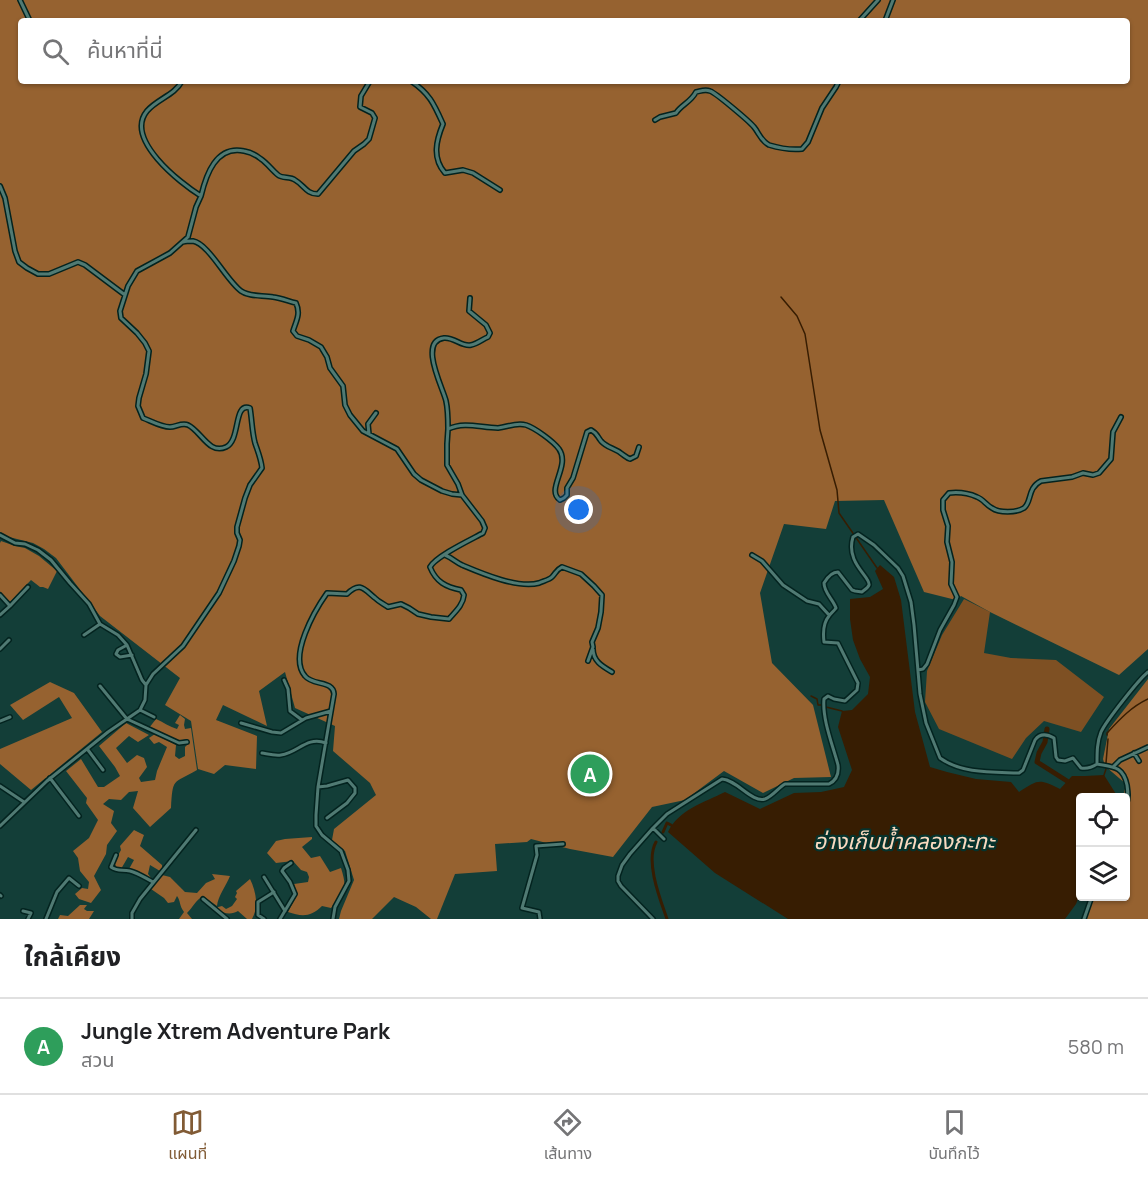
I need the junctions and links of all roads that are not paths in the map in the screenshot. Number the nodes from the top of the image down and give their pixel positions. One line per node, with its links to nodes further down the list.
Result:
1 (20, 0): 4 (street)
2 (878, 0): 5 (street)
3 (893, 0): 6 (street)
4 (29, 18)
5 (862, 18)
6 (886, 18)
7 (180, 84): 14 (street)
8 (368, 84): 14 (street)
9 (415, 84): 13 (street)
10 (838, 84): 11 (street)
11 (655, 120)
12 (0, 186): 16 (street)
13 (501, 190)
14 (201, 196): 15 (street)
15 (183, 242): 16 (street); 21 (street)
16 (125, 295): 44 (street)
17 (470, 298): 20 (street)
18 (376, 414): 21 (street)
19 (1121, 417): 40 (street)
20 (448, 429): 22 (street); 23 (street)
21 (370, 435): 23 (street)
22 (639, 447)
23 (462, 495): 25 (street)
24 (0, 535): 32 (street)
25 (444, 555): 36 (street); 47 (street)
26 (752, 555): 31 (street)
27 (28, 587): 29 (street)
28 (0, 595): 29 (street)
29 (10, 606): 30 (street)
30 (0, 615)
31 (829, 615): 40 (street); 72 (street)
32 (100, 624): 33 (street); 35 (street)
33 (84, 635)
34 (9, 639): 37 (street)
35 (127, 645): 38 (street); 38 (street)
36 (593, 647): 39 (street); 41 (street)
37 (0, 649)
38 (132, 655): 44 (street)
39 (588, 661)
40 (918, 670): 61 (street)
41 (612, 672)
42 (1148, 672): 61 (street)
43 (284, 681): 51 (street)
44 (146, 685): 46 (street)
45 (100, 686): 50 (street)
46 (140, 710): 49 (street); 50 (street)
47 (331, 711): 51 (street); 55 (street)
48 (10, 717): 52 (street)
49 (154, 717)
50 (127, 719): 54 (street); 56 (street)
51 (302, 720): 53 (street)
52 (0, 722)
53 (241, 723)
54 (187, 742)
55 (326, 743): 58 (street); 66 (street)
56 (87, 749): 63 (street); 64 (street)
57 (1147, 749): 59 (street)
58 (262, 753)
59 (1134, 753): 60 (street); 62 (street)
60 (1139, 761)
61 (1097, 764): 62 (street)
62 (1113, 767): 67 (street)
63 (103, 770)
64 (50, 778): 68 (street); 69 (street)
65 (0, 786): 68 (street)
66 (318, 787): 70 (street); 92 (street)
67 (1127, 793)
68 (24, 802): 71 (street)
69 (79, 816)
70 (327, 818)
71 (0, 826)
72 (653, 828): 74 (street); 94 (street)
73 (196, 830): 79 (street)
74 (664, 839)
75 (563, 844): 93 (street)
76 (116, 855): 79 (street)
77 (291, 863): 85 (street)
78 (264, 877): 81 (street)
79 (153, 882): 88 (street)
80 (79, 886): 87 (street)
81 (274, 892): 85 (street); 90 (street)
82 (203, 898): 89 (street)
83 (1091, 901): 95 (street)
84 (23, 911): 86 (street)
85 (285, 912): 91 (street)
86 (28, 919)
87 (46, 919)
88 (132, 919)
89 (226, 919)
90 (264, 919)
91 (280, 919)
92 (333, 919)
93 (540, 919)
94 (653, 919)
95 (1084, 919)

